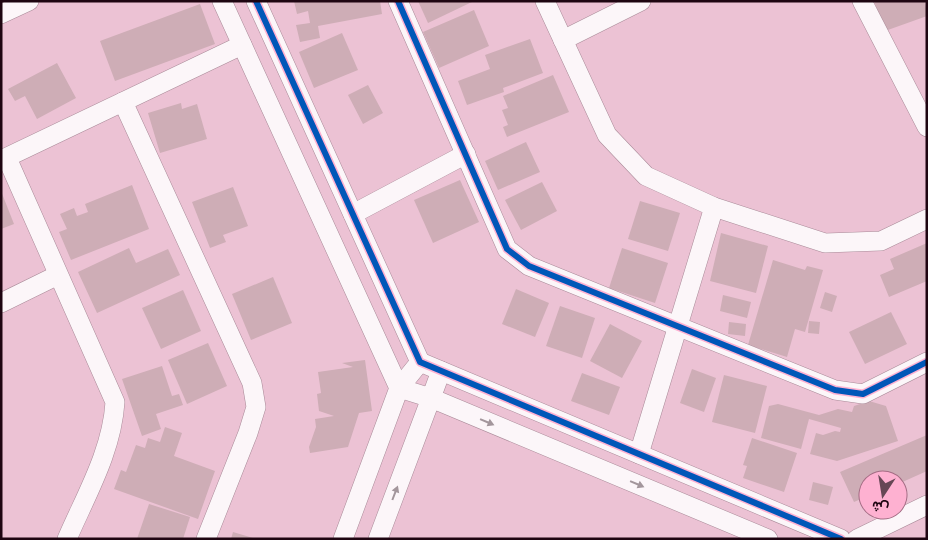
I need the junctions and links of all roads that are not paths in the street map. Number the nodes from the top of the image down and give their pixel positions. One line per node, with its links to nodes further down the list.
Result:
1 (29, 1): 8 (street)
2 (222, 1): 10 (street)
3 (256, 1): 16 (street)
4 (398, 1): 13 (street)
5 (546, 1): 9 (street)
6 (641, 1): 9 (street)
7 (862, 1): 12 (street)
8 (1, 14)
9 (563, 40): 15 (street)
10 (242, 45): 11 (street); 24 (street)
11 (123, 102): 14 (street); 29 (street)
12 (927, 127)
13 (466, 154): 16 (street); 20 (street)
14 (4, 159): 18 (street)
15 (714, 207): 17 (street); 20 (street)
16 (353, 214): 21 (street)
17 (927, 219)
18 (58, 275): 19 (street); 28 (street)
19 (1, 303)
20 (677, 326): 22 (street); 26 (street)
21 (420, 362): 23 (street); 24 (street)
22 (927, 362)
23 (441, 371): 25 (street); 26 (street)
24 (399, 388): 25 (street); 30 (street)
25 (431, 398): 31 (street, one-way to 25); 32 (street, one-way to 32)
26 (639, 454): 33 (street)
27 (927, 505): 34 (street)
28 (67, 539)
29 (206, 539)
30 (343, 539)
31 (378, 539)
32 (768, 539)
33 (841, 539)
34 (857, 539)

